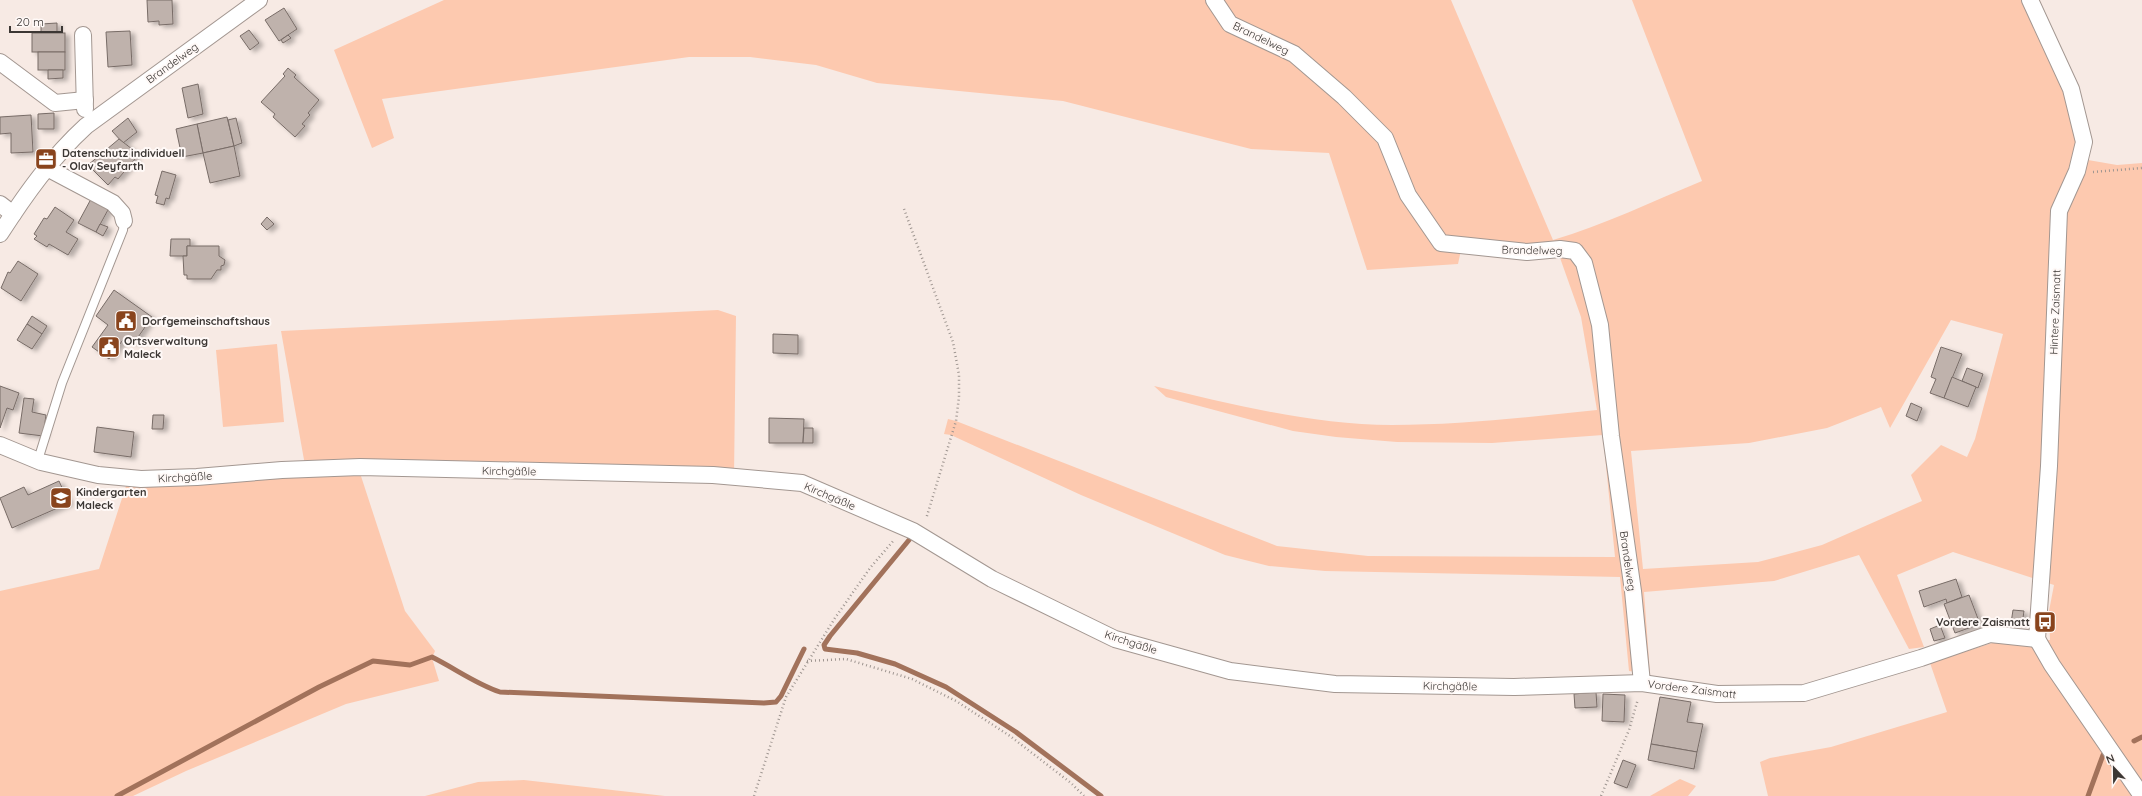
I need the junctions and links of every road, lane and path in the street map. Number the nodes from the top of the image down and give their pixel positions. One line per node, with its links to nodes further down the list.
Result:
1 (259, 0): 7 (street, Brandelweg)
2 (1214, 0): 21 (street, Brandelweg)
3 (2030, 0): 10 (street, Hintere Zaismatt)
4 (82, 35): 6 (street)
5 (0, 62): 6 (street)
6 (85, 100): 7 (street)
7 (86, 126): 8 (street, Brandelweg)
8 (47, 168): 13 (street, Brandelweg); 14 (street)
9 (2142, 168): 10 (path)
10 (2077, 172): 19 (street, Hintere Zaismatt)
11 (0, 204): 13 (street)
12 (904, 210): 18 (path)
13 (13, 214): 15 (street, Brandelweg)
14 (124, 221): 17 (lane)
15 (0, 234)
16 (0, 445): 17 (street, Kirchgäßle)
17 (38, 460): 18 (street, Kirchgäßle)
18 (912, 531): 20 (path); 22 (street, Kirchgäßle)
19 (2037, 639): 21 (street, Vordere Zaismatt); 26 (street)
20 (807, 661): 23 (path); 24 (path)
21 (1642, 683): 22 (street, Vordere Zaismatt); 25 (path)
22 (1580, 685)
23 (754, 796)
24 (1084, 796)
25 (1601, 796)
26 (2142, 796)

